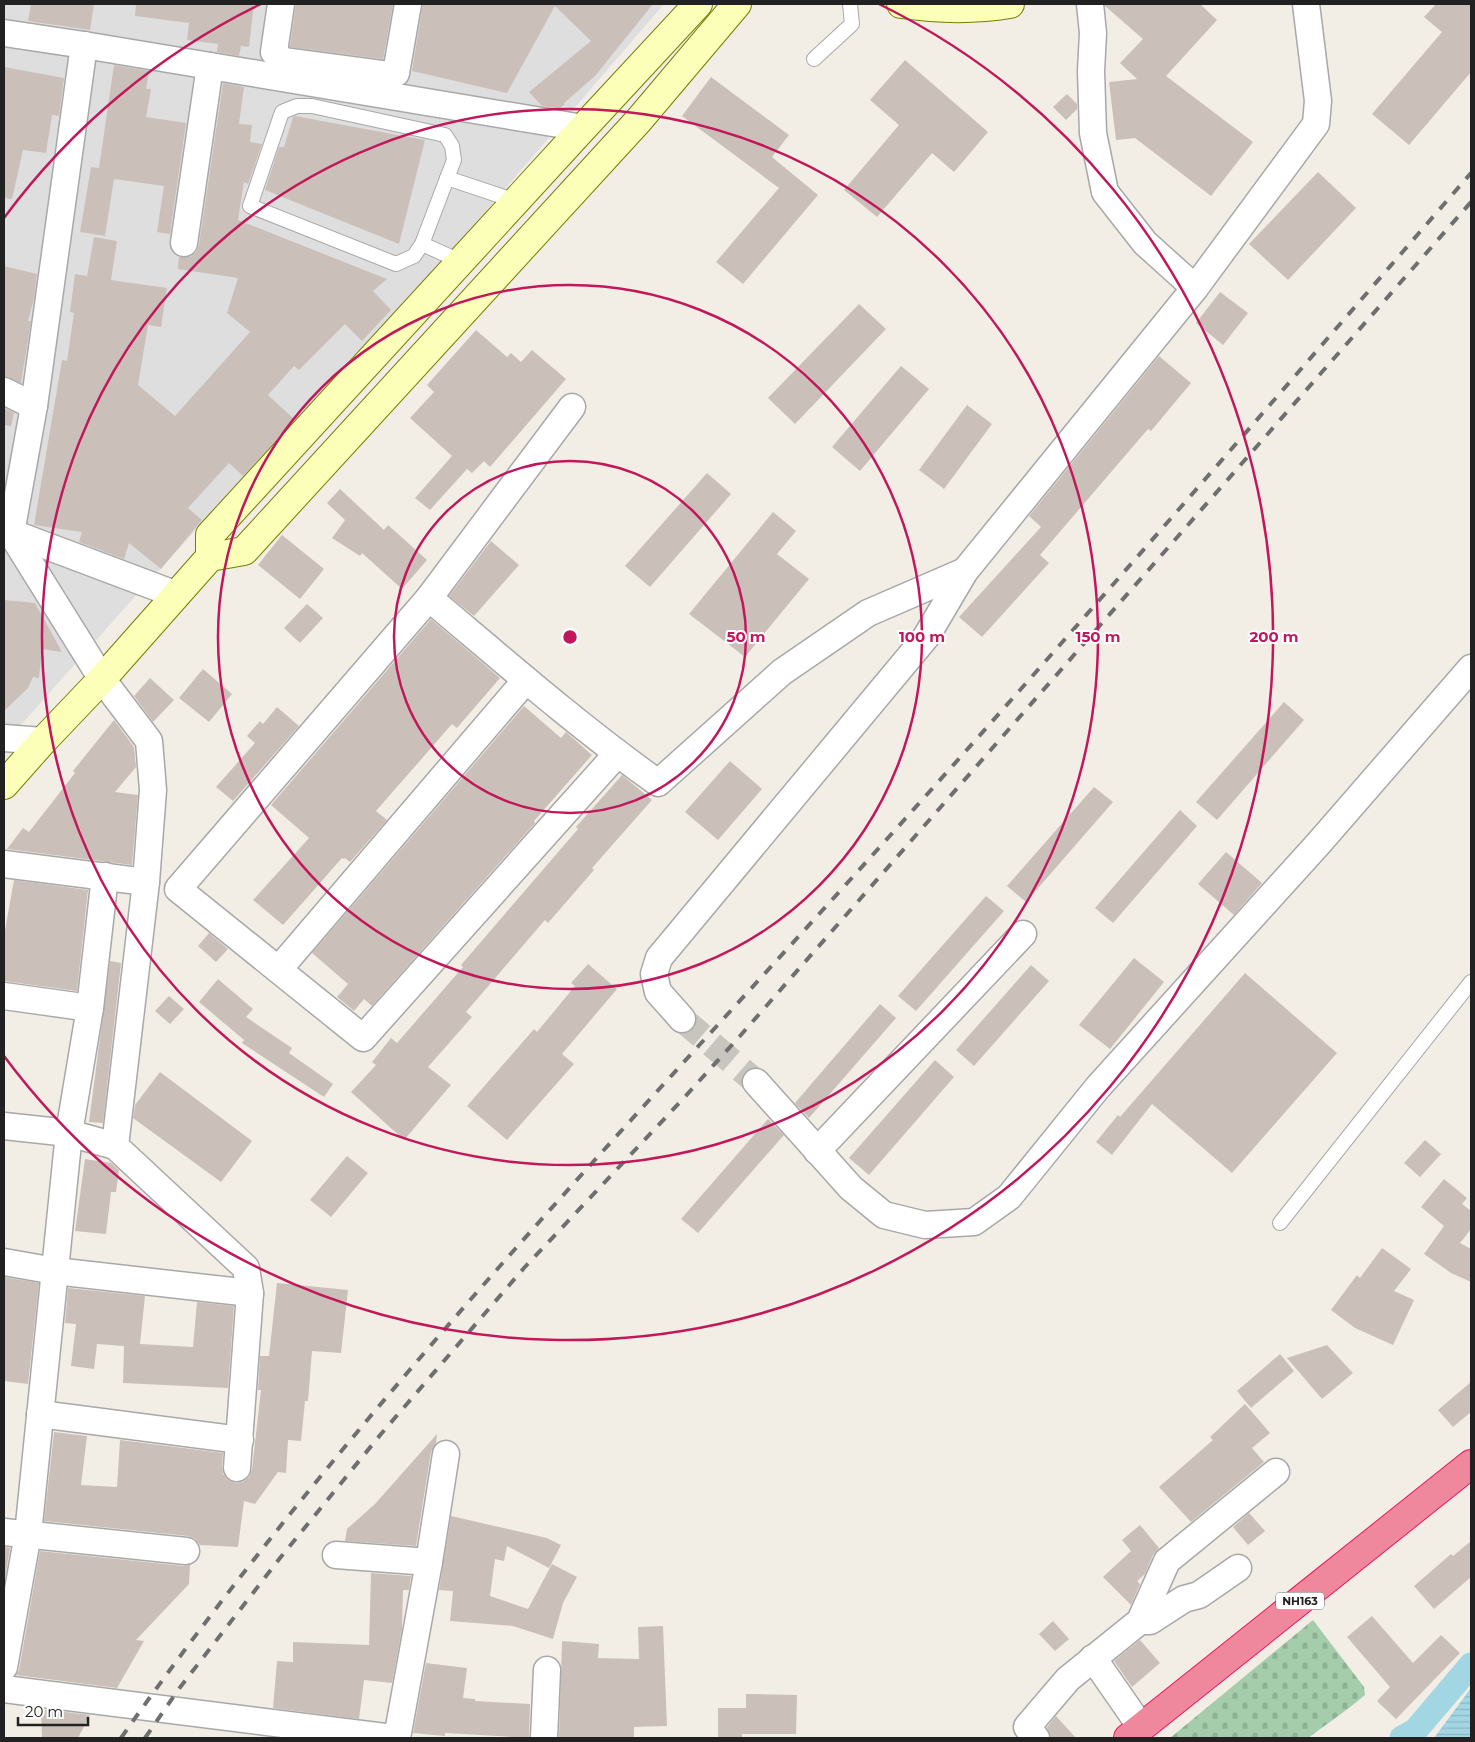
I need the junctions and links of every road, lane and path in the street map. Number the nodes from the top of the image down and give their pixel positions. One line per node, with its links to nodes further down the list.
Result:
1 (281, 4): 2 (street)
2 (408, 4)
3 (737, 4): 25 (main road)
4 (850, 4): 12 (lane)
5 (901, 4): 6 (main road)
6 (1010, 4)
7 (1090, 4): 20 (street)
8 (1306, 4): 20 (street)
9 (690, 8): 14 (main road)
10 (4, 33): 11 (street)
11 (84, 45): 13 (street); 22 (street)
12 (814, 59)
13 (210, 66): 14 (street); 17 (street)
14 (583, 128): 16 (main road)
15 (447, 178): 16 (lane); 18 (lane); 18 (lane)
16 (516, 201): 19 (main road)
17 (184, 243)
18 (422, 244): 19 (lane)
19 (460, 261): 25 (main road)
20 (1195, 288): 26 (street)
21 (4, 391): 22 (street)
22 (34, 406): 24 (street)
23 (572, 407): 28 (street)
24 (7, 531): 27 (street); 30 (street)
25 (210, 557): 27 (main road)
26 (965, 571): 34 (street); 44 (street)
27 (177, 595): 30 (main road)
28 (429, 598): 31 (street); 40 (street)
29 (1471, 668): 49 (street)
30 (102, 679): 33 (main road); 38 (street)
31 (526, 680): 34 (street); 40 (street)
32 (4, 738): 33 (street)
33 (42, 741): 35 (main road)
34 (617, 754): 40 (street)
35 (4, 785)
36 (4, 864): 37 (street)
37 (105, 876): 38 (street); 43 (street)
38 (146, 882): 48 (street)
39 (1023, 934): 49 (street)
40 (278, 969)
41 (1471, 982): 50 (lane)
42 (4, 996): 43 (street)
43 (90, 1008): 47 (street)
44 (682, 1019)
45 (756, 1082): 49 (street)
46 (4, 1126): 47 (street)
47 (69, 1133): 48 (street); 52 (street)
48 (115, 1146): 53 (street)
49 (818, 1151)
50 (1280, 1223)
51 (4, 1262): 52 (street)
52 (55, 1271): 53 (street); 54 (street)
53 (250, 1294): 55 (street)
54 (40, 1414): 55 (street); 60 (street)
55 (240, 1440): 58 (street)
56 (446, 1454): 63 (street)
57 (1471, 1464): 70 (highway, NH163)
58 (237, 1468)
59 (1276, 1472): 65 (street)
60 (16, 1533): 61 (street); 67 (street)
61 (186, 1551)
62 (336, 1555): 63 (street)
63 (429, 1562): 71 (street)
64 (1238, 1568): 65 (street)
65 (1140, 1621): 66 (street)
66 (1093, 1658): 70 (street); 73 (street)
67 (4, 1667)
68 (547, 1670): 72 (street)
69 (4, 1689): 71 (street)
70 (1134, 1732)
71 (395, 1738)
72 (544, 1738)
73 (1036, 1738)

